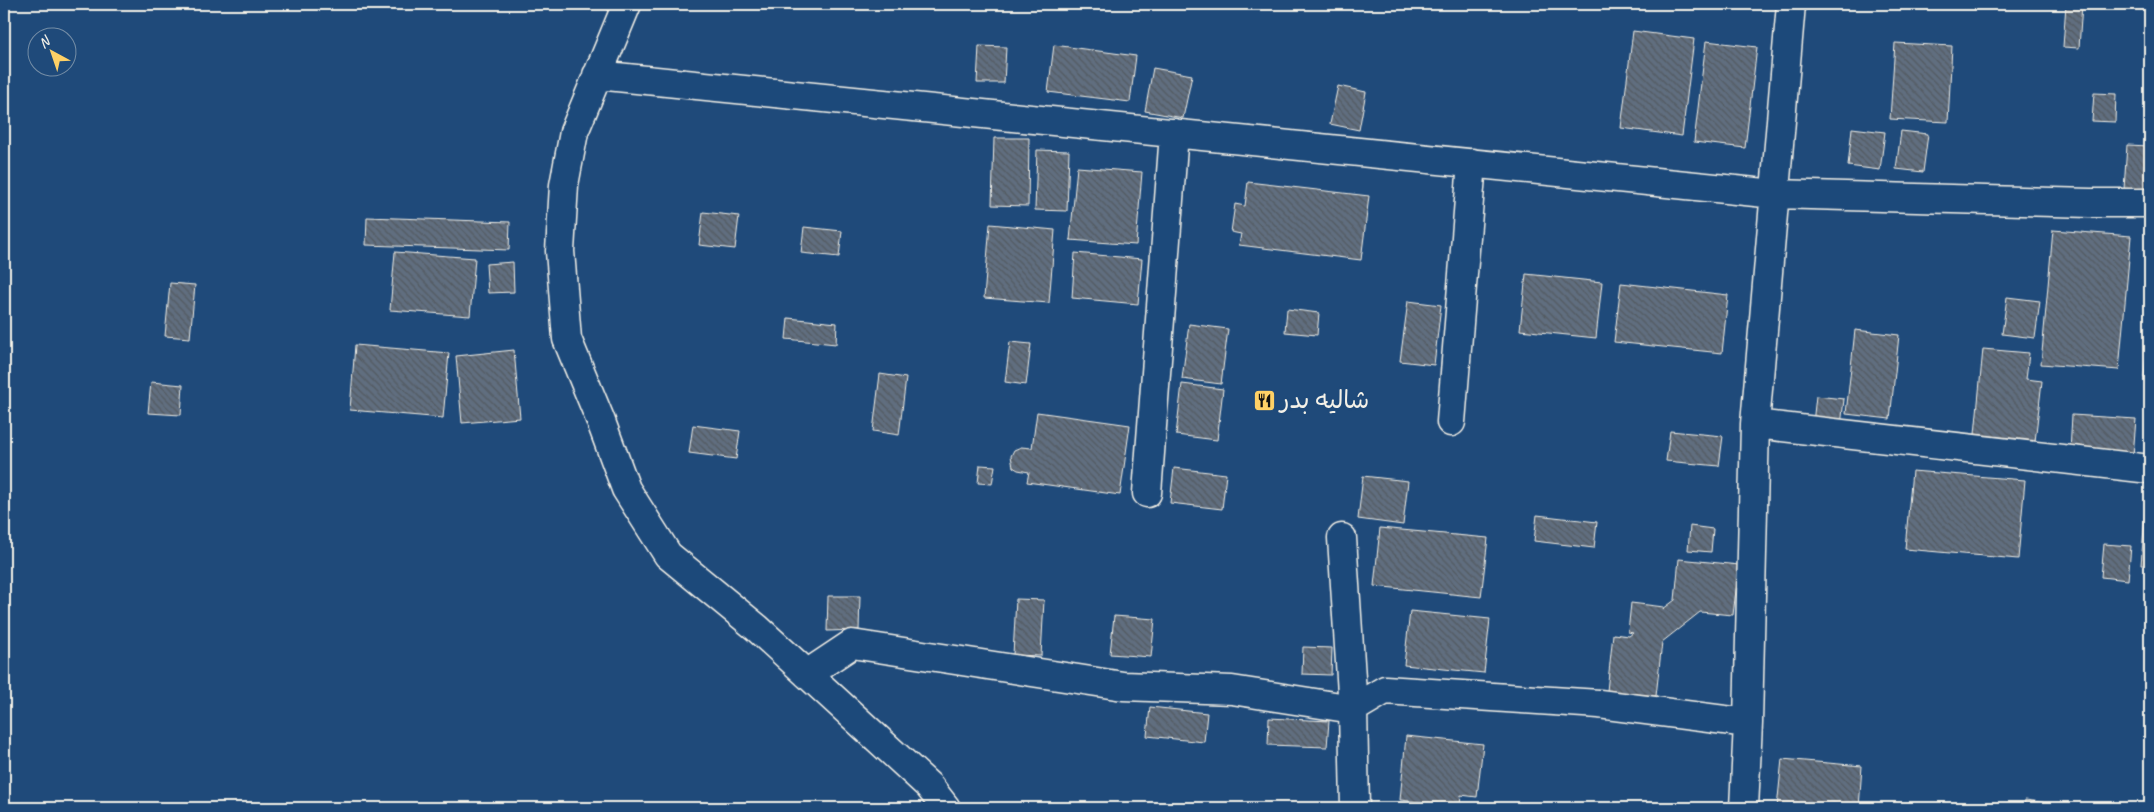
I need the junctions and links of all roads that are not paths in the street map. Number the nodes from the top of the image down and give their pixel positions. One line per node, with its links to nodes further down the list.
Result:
1 (627, 4): 3 (street)
2 (1790, 4): 6 (street)
3 (597, 75): 4 (street); 13 (street)
4 (1174, 132): 5 (street); 11 (street)
5 (1472, 163): 6 (street); 8 (street)
6 (1775, 194): 7 (street); 9 (street)
7 (2150, 203)
8 (1451, 422)
9 (1755, 424): 10 (street); 15 (street)
10 (2150, 469)
11 (1147, 493)
12 (1342, 538): 14 (street)
13 (807, 674): 14 (street); 16 (street)
14 (1353, 709): 15 (street); 17 (street)
15 (1748, 723): 18 (street)
16 (946, 808)
17 (1355, 808)
18 (1744, 808)

